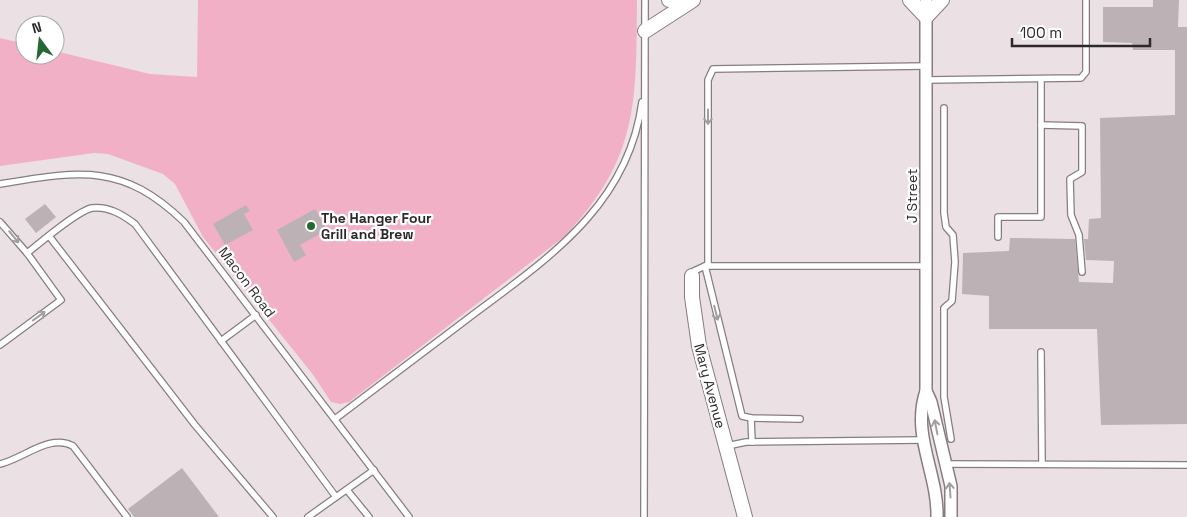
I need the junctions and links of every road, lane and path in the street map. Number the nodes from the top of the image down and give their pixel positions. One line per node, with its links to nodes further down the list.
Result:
1 (645, 0): 9 (lane)
2 (669, 0): 3 (street)
3 (693, 0): 9 (street)
4 (910, 0): 8 (street)
5 (926, 0): 8 (street, J Street)
6 (942, 0): 8 (street)
7 (1086, 0): 13 (lane)
8 (926, 17): 10 (street, J Street)
9 (645, 31): 11 (lane)
10 (927, 66): 12 (street, J Street); 21 (lane, one-way to 21)
11 (645, 78): 32 (lane); 50 (lane)
12 (927, 80): 13 (lane); 22 (street, J Street)
13 (1041, 80): 15 (lane)
14 (944, 108): 33 (lane)
15 (1041, 125): 19 (lane); 23 (lane)
16 (0, 184): 25 (lane, Macon Road)
17 (0, 222): 20 (lane, one-way to 20)
18 (49, 236): 20 (lane); 26 (lane); 46 (lane)
19 (998, 236)
20 (27, 253): 27 (lane, one-way to 20)
21 (707, 266): 22 (lane); 24 (lane); 30 (lane, one-way to 30)
22 (926, 266): 29 (street, J Street)
23 (1082, 272)
24 (692, 276): 36 (street, Mary Avenue)
25 (256, 315): 26 (lane); 32 (lane, Macon Road)
26 (221, 341): 44 (lane)
27 (0, 345)
28 (1041, 352): 39 (lane)
29 (926, 391): 34 (street, J Street); 38 (street, J Street, one-way to 29)
30 (751, 418): 31 (lane); 35 (lane)
31 (800, 418)
32 (335, 419): 41 (lane, Macon Road)
33 (952, 439)
34 (922, 440): 35 (lane); 53 (street, J Street)
35 (752, 442): 36 (lane)
36 (726, 446): 43 (street, Mary Avenue)
37 (0, 464): 45 (lane)
38 (946, 464): 39 (lane); 54 (street, J Street, one-way to 38)
39 (1042, 464): 40 (lane)
40 (1187, 465)
41 (374, 470): 42 (lane); 49 (lane, Macon Road)
42 (347, 490): 44 (lane); 48 (lane)
43 (738, 494): 51 (street, Mary Avenue); 52 (street, Mary Avenue)
44 (336, 497): 47 (lane)
45 (127, 517)
46 (272, 517)
47 (308, 517)
48 (369, 517)
49 (410, 517)
50 (644, 517)
51 (738, 517)
52 (746, 517)
53 (937, 517)
54 (951, 517)

